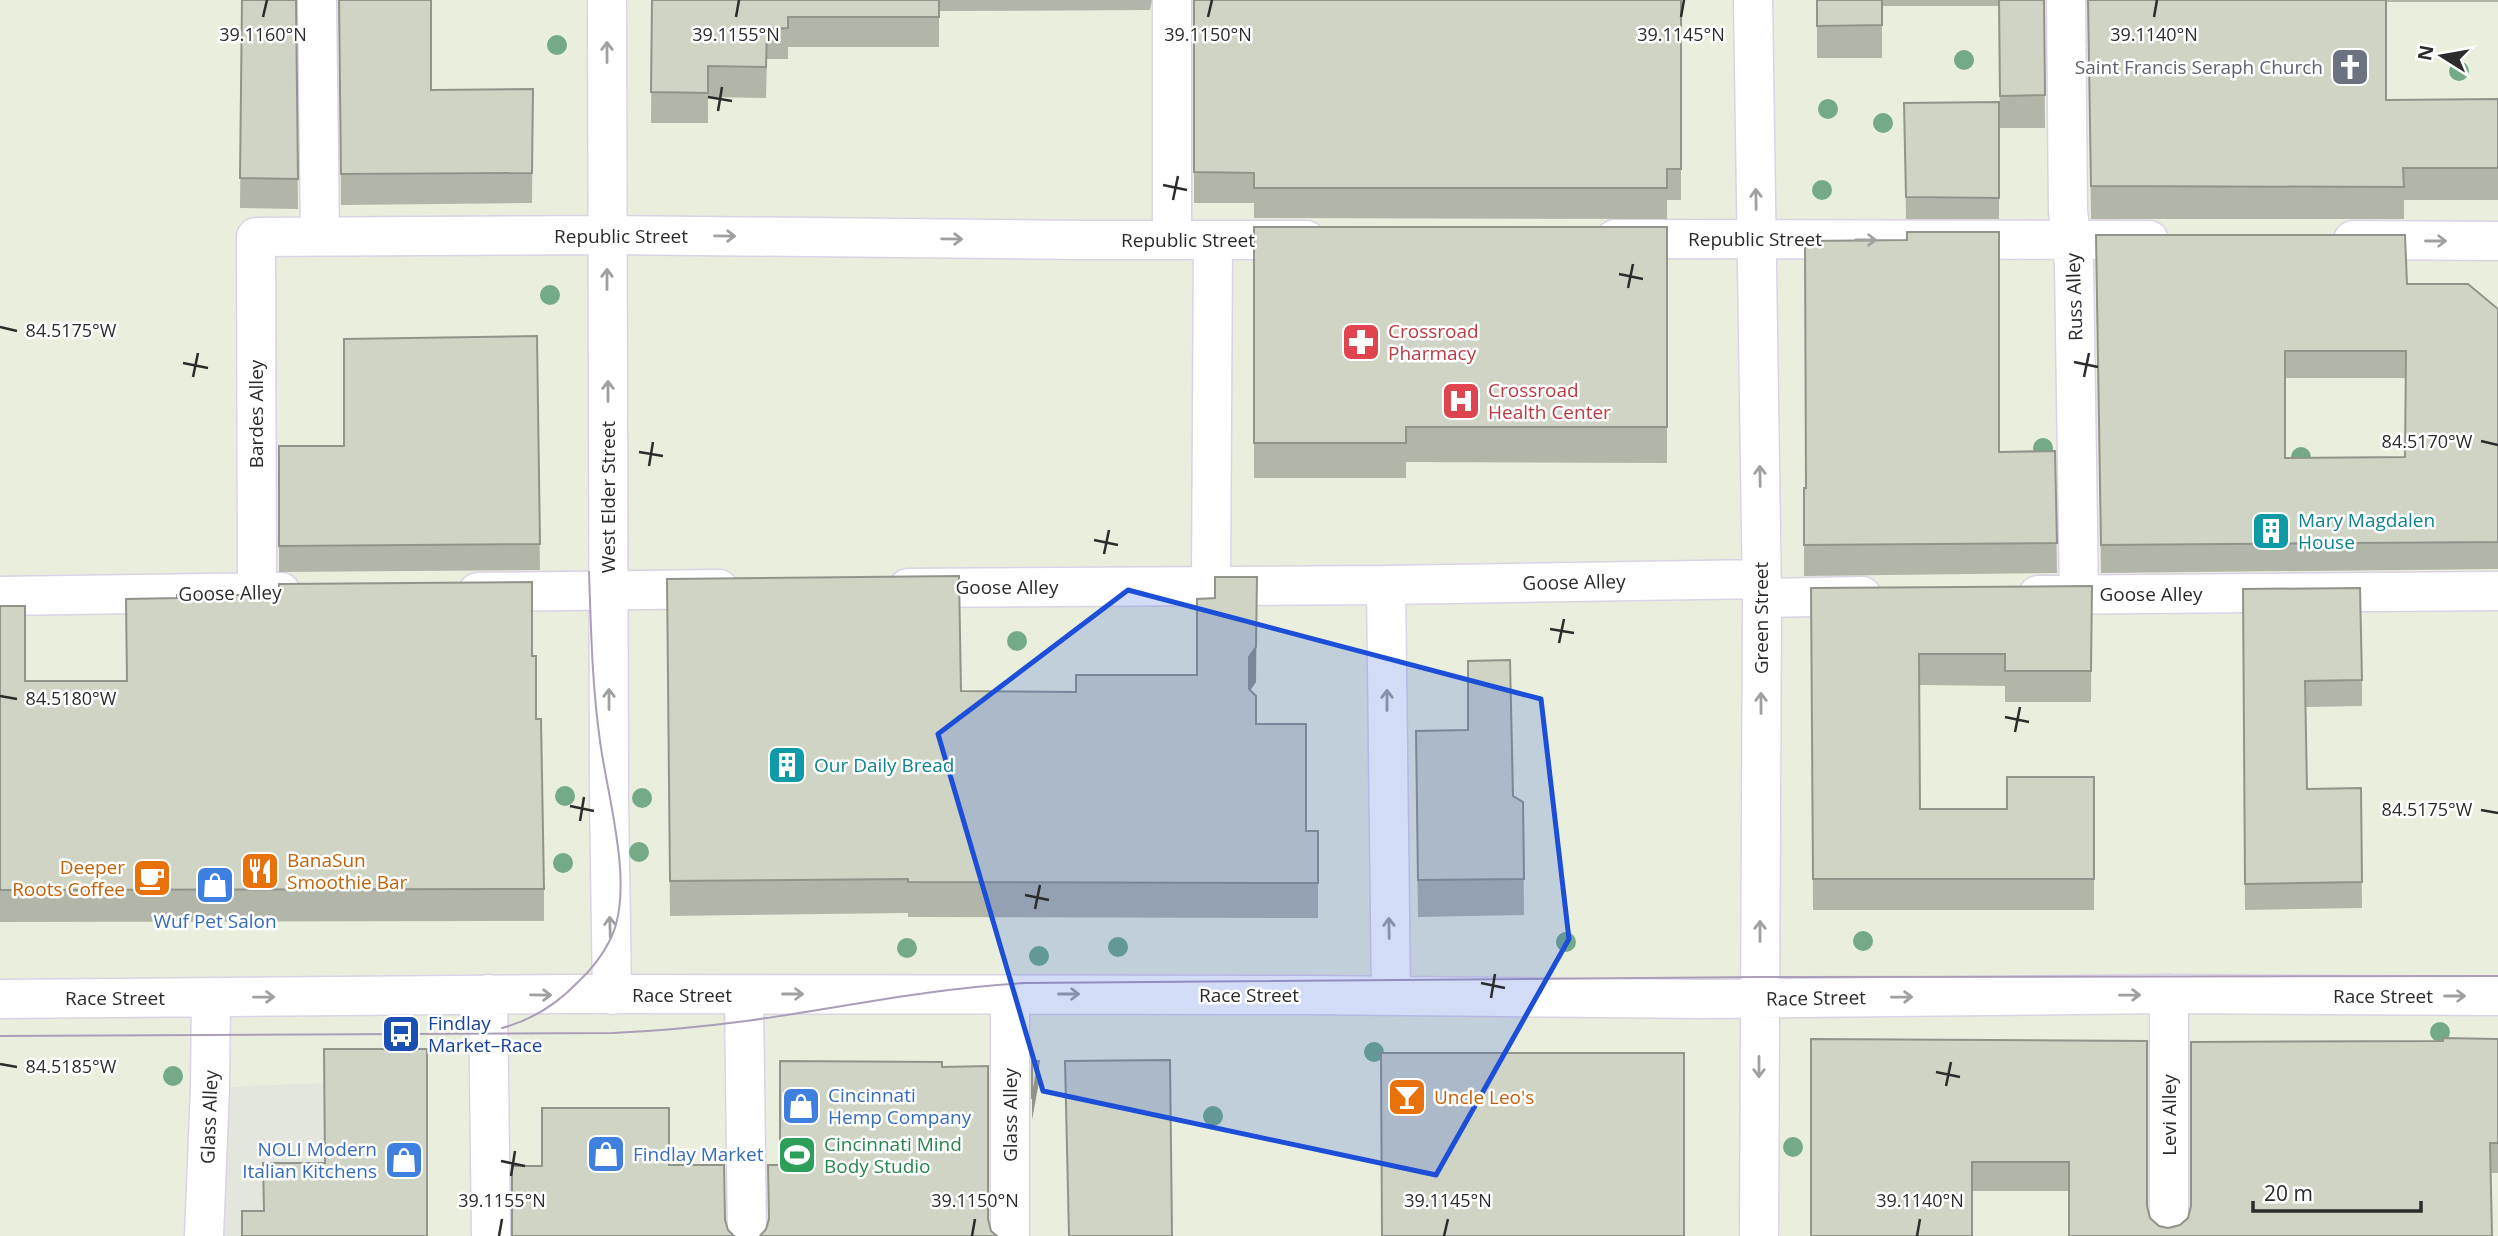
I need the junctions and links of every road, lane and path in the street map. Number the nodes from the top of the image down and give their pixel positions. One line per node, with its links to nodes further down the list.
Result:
1 (317, 0): 7 (street)
2 (607, 0): 6 (street, West Elder Street, one-way to 2)
3 (1172, 0): 12 (street)
4 (1753, 0): 10 (street, Green Street, one-way to 4)
5 (2066, 0): 11 (street, Russ Alley)
6 (607, 235): 7 (street, Republic Street); 12 (street, Republic Street, one-way to 12); 27 (street, West Elder Street, one-way to 6)
7 (320, 236): 8 (street, Republic Street)
8 (257, 237): 24 (street, Bardes Alley)
9 (1576, 239): 10 (street, Republic Street)
10 (1757, 239): 11 (street, Republic Street, one-way to 11); 22 (street, Green Street, one-way to 10)
11 (2071, 239): 15 (street, Republic Street); 29 (street, Russ Alley)
12 (1172, 240): 13 (street, Republic Street)
13 (1213, 240): 14 (street, Republic Street); 19 (street)
14 (1339, 240)
15 (2181, 240)
16 (2319, 240): 17 (street, one-way to 17)
17 (2498, 241)
18 (1386, 585): 19 (street, Goose Alley); 22 (street, Goose Alley); 37 (street, one-way to 18)
19 (1211, 586): 20 (street, Goose Alley)
20 (878, 588)
21 (752, 589): 27 (street)
22 (1762, 589): 31 (street, Goose Alley); 41 (street, Green Street, one-way to 22)
23 (2498, 591): 29 (street, Goose Alley)
24 (257, 592): 25 (street, Goose Alley); 30 (street, Goose Alley)
25 (312, 592)
26 (448, 592): 27 (street)
27 (608, 592): 35 (street, West Elder Street, one-way to 27)
28 (2010, 595): 29 (street, Goose Alley)
29 (2079, 595)
30 (0, 596)
31 (1900, 596)
32 (1010, 994): 36 (street, Race Street, one-way to 32); 37 (street, Race Street, one-way to 37); 45 (street, Glass Alley)
33 (2169, 994): 38 (street, Race Street, one-way to 38); 41 (street, Race Street, one-way to 33); 47 (street, Levi Alley)
34 (488, 995): 35 (street, Race Street, one-way to 35); 39 (street, Race Street, one-way to 34); 43 (street)
35 (612, 995): 36 (street, Race Street)
36 (744, 995): 44 (street)
37 (1391, 996): 41 (street, Race Street)
38 (2498, 996)
39 (211, 998): 40 (street, Race Street); 42 (street, Glass Alley)
40 (0, 999)
41 (1761, 999): 46 (street, Green Street, one-way to 46)
42 (204, 1236)
43 (491, 1236)
44 (747, 1236)
45 (1010, 1236)
46 (1759, 1236)
47 (2169, 1236)

